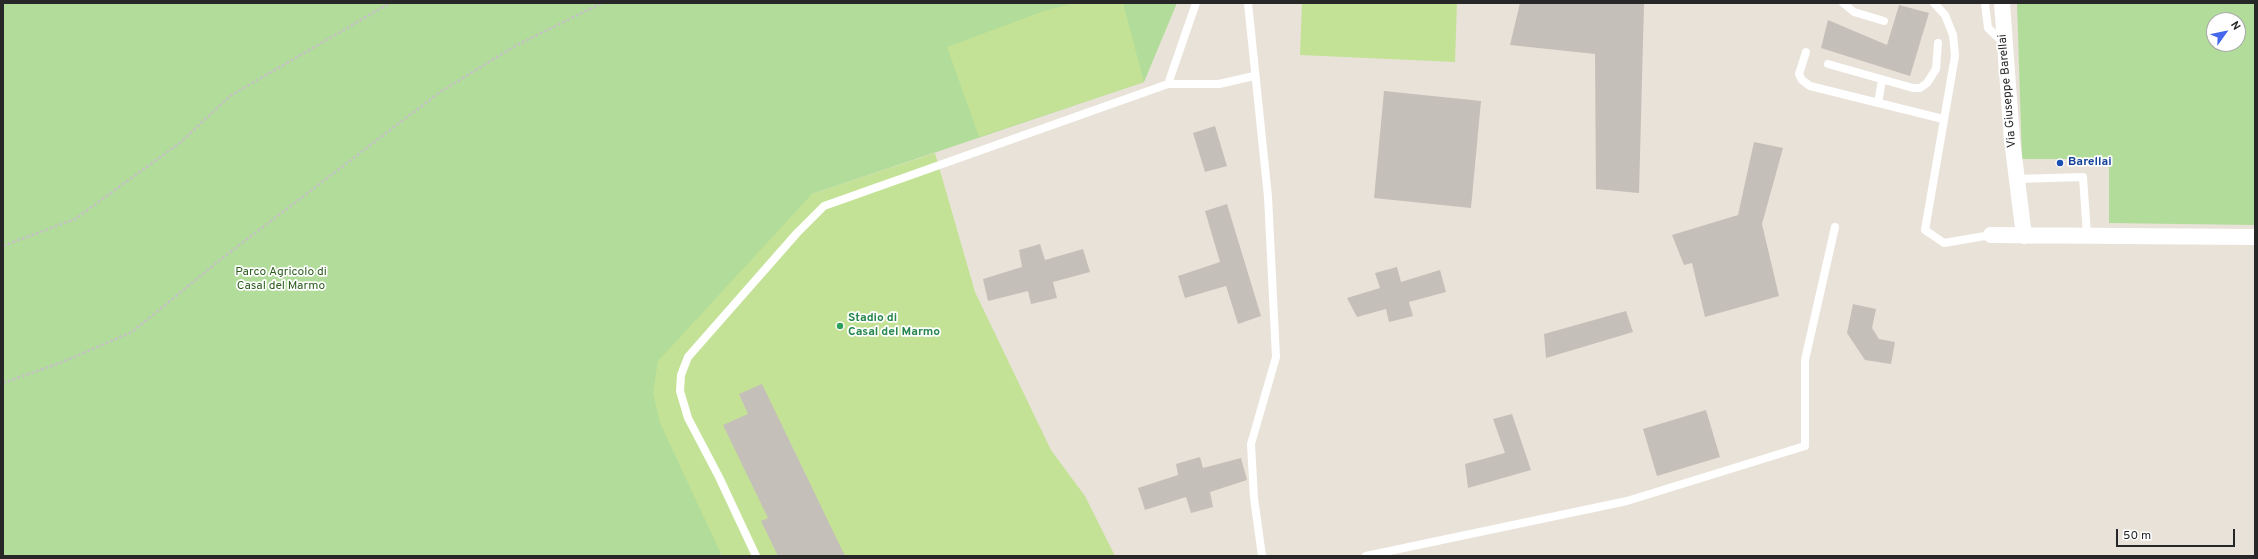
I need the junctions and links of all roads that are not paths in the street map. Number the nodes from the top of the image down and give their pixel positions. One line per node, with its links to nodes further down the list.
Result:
1 (1196, 3): 14 (lane)
2 (1248, 3): 12 (lane)
3 (1843, 3): 7 (lane)
4 (1934, 3): 16 (lane)
5 (1985, 3): 9 (lane)
6 (2002, 3): 9 (street, Via Giuseppe Barellai)
7 (1884, 21)
8 (1938, 43): 13 (lane)
9 (2004, 43): 17 (street, Via Giuseppe Barellai)
10 (1806, 52): 15 (lane)
11 (1828, 64): 13 (lane)
12 (1254, 76): 14 (lane); 24 (lane)
13 (1882, 80): 15 (lane)
14 (1168, 84): 23 (lane)
15 (1878, 103): 16 (lane)
16 (1943, 119): 19 (lane)
17 (2016, 179): 20 (lane); 21 (street, Via Giuseppe Barellai)
18 (1835, 227): 25 (lane)
19 (1991, 235): 21 (street)
20 (2086, 235): 21 (street); 22 (street)
21 (2024, 236)
22 (2255, 237)
23 (756, 556)
24 (1262, 556)
25 (1366, 556)

